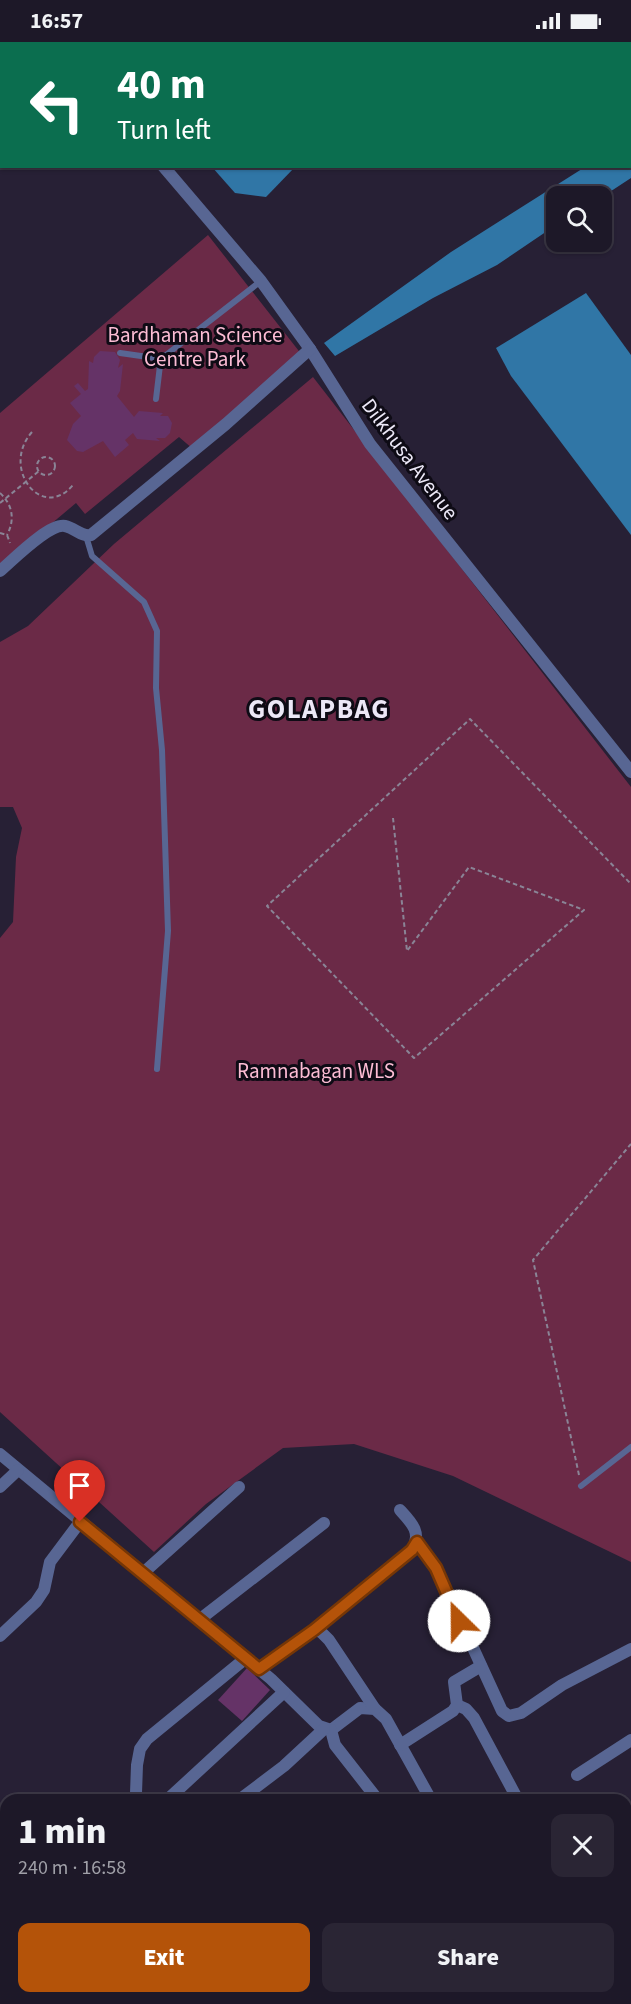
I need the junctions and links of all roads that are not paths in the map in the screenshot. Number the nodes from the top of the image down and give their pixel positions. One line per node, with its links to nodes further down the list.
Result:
1 (165, 168): 2 (street, Dilkhusa Avenue)
2 (261, 281): 3 (street, Dilkhusa Avenue); 5 (lane)
3 (310, 349): 7 (street); 9 (street, Dilkhusa Avenue)
4 (120, 353): 5 (lane)
5 (161, 357): 6 (lane)
6 (156, 399)
7 (86, 536): 8 (street); 10 (lane)
8 (0, 571)
9 (631, 772)
10 (157, 1069)
11 (631, 1448): 14 (lane)
12 (0, 1454): 13 (street)
13 (18, 1470): 15 (street); 18 (street)
14 (581, 1486)
15 (0, 1487)
16 (239, 1487): 21 (street)
17 (400, 1510): 20 (street)
18 (80, 1522): 21 (street); 24 (street)
19 (324, 1523): 22 (street)
20 (417, 1542): 23 (street); 27 (street)
21 (142, 1574): 22 (street)
22 (199, 1620): 26 (street)
23 (314, 1630): 28 (street); 31 (street)
24 (0, 1636)
25 (631, 1649): 27 (street)
26 (246, 1658): 28 (street); 36 (street)
27 (481, 1666): 30 (street)
28 (259, 1669): 29 (street)
29 (284, 1692): 32 (street); 37 (street)
30 (457, 1705): 34 (street); 41 (street)
31 (375, 1709): 32 (street); 34 (street)
32 (327, 1730): 38 (street); 39 (street)
33 (631, 1740): 35 (street)
34 (400, 1745): 40 (street)
35 (577, 1775)
36 (136, 1794)
37 (174, 1794)
38 (247, 1794)
39 (373, 1794)
40 (428, 1794)
41 (515, 1794)

